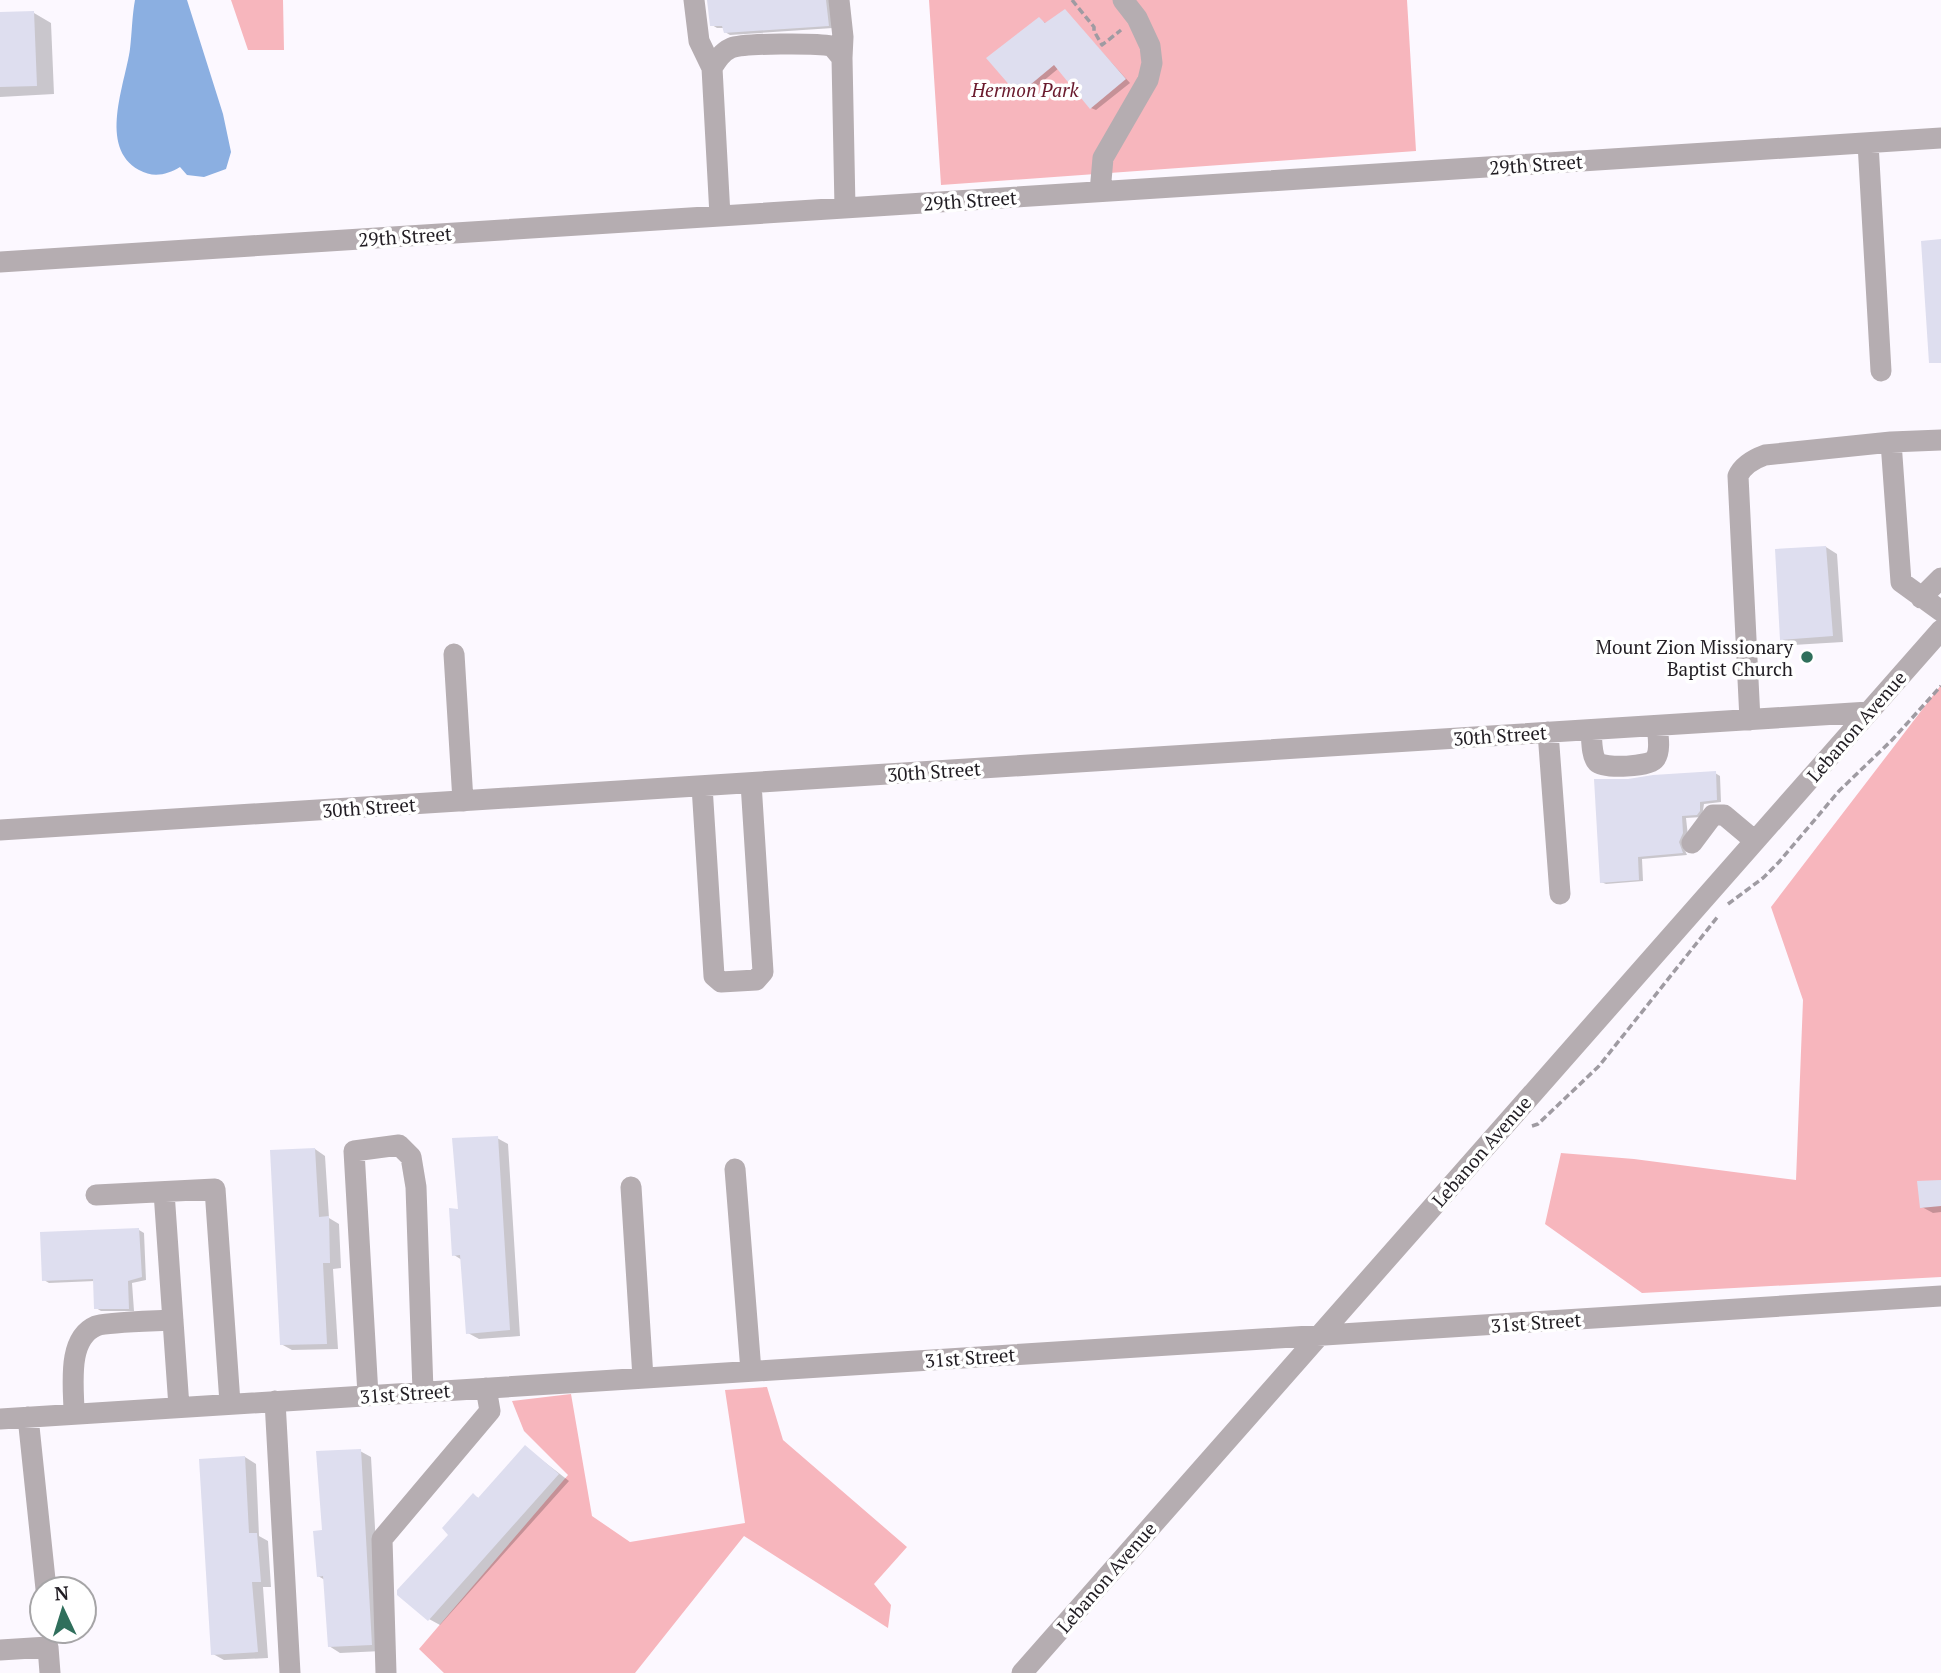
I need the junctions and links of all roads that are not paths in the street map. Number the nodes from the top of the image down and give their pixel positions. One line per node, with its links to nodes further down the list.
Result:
1 (694, 0): 5 (street)
2 (839, 0): 4 (street)
3 (1124, 0): 8 (street)
4 (842, 58): 5 (street); 9 (street)
5 (712, 68): 10 (street)
6 (1941, 138): 7 (street, 29th Street)
7 (1868, 143): 8 (street, 29th Street); 12 (street)
8 (1100, 192): 9 (street, 29th Street)
9 (845, 208): 10 (street, 29th Street)
10 (720, 216): 11 (street, 29th Street)
11 (0, 262)
12 (1881, 371)
13 (1941, 440): 14 (street)
14 (1891, 442): 16 (street); 21 (street)
15 (1941, 578): 16 (street)
16 (1921, 598): 17 (street)
17 (1941, 611)
18 (1941, 631): 20 (street, Lebanon Avenue)
19 (454, 654): 27 (street)
20 (1869, 712): 21 (street, 30th Street); 29 (street, Lebanon Avenue)
21 (1750, 720): 22 (street, 30th Street)
22 (1657, 726): 23 (street, 30th Street); 23 (street)
23 (1591, 730): 24 (street, 30th Street)
24 (1548, 732): 25 (street, 30th Street); 31 (street)
25 (751, 783): 26 (street, 30th Street); 26 (street)
26 (702, 786): 27 (street, 30th Street)
27 (463, 801): 28 (street, 30th Street)
28 (0, 830)
29 (1755, 841): 30 (street); 38 (street, Lebanon Avenue)
30 (1692, 843)
31 (1560, 894)
32 (735, 1170): 39 (street)
33 (631, 1187): 40 (street)
34 (164, 1192): 35 (street); 37 (street); 45 (street)
35 (96, 1195)
36 (1941, 1296): 38 (street, 31st Street)
37 (173, 1320): 46 (street); 47 (street)
38 (1319, 1335): 39 (street, 31st Street); 57 (street, Lebanon Avenue)
39 (751, 1371): 40 (street, 31st Street)
40 (643, 1378): 41 (street, 31st Street)
41 (486, 1388): 42 (street, 31st Street); 56 (street)
42 (423, 1391): 43 (street, 31st Street); 43 (street)
43 (368, 1395): 44 (street, 31st Street)
44 (275, 1401): 45 (street, 31st Street); 55 (street)
45 (230, 1404): 46 (street, 31st Street)
46 (179, 1407): 47 (street, 31st Street)
47 (74, 1413): 48 (street, 31st Street)
48 (28, 1417): 49 (street, 31st Street); 50 (street)
49 (0, 1419)
50 (45, 1575)
51 (28, 1644): 53 (street)
52 (49, 1645): 54 (street)
53 (0, 1650)
54 (50, 1673)
55 (290, 1673)
56 (386, 1673)
57 (1022, 1673)

